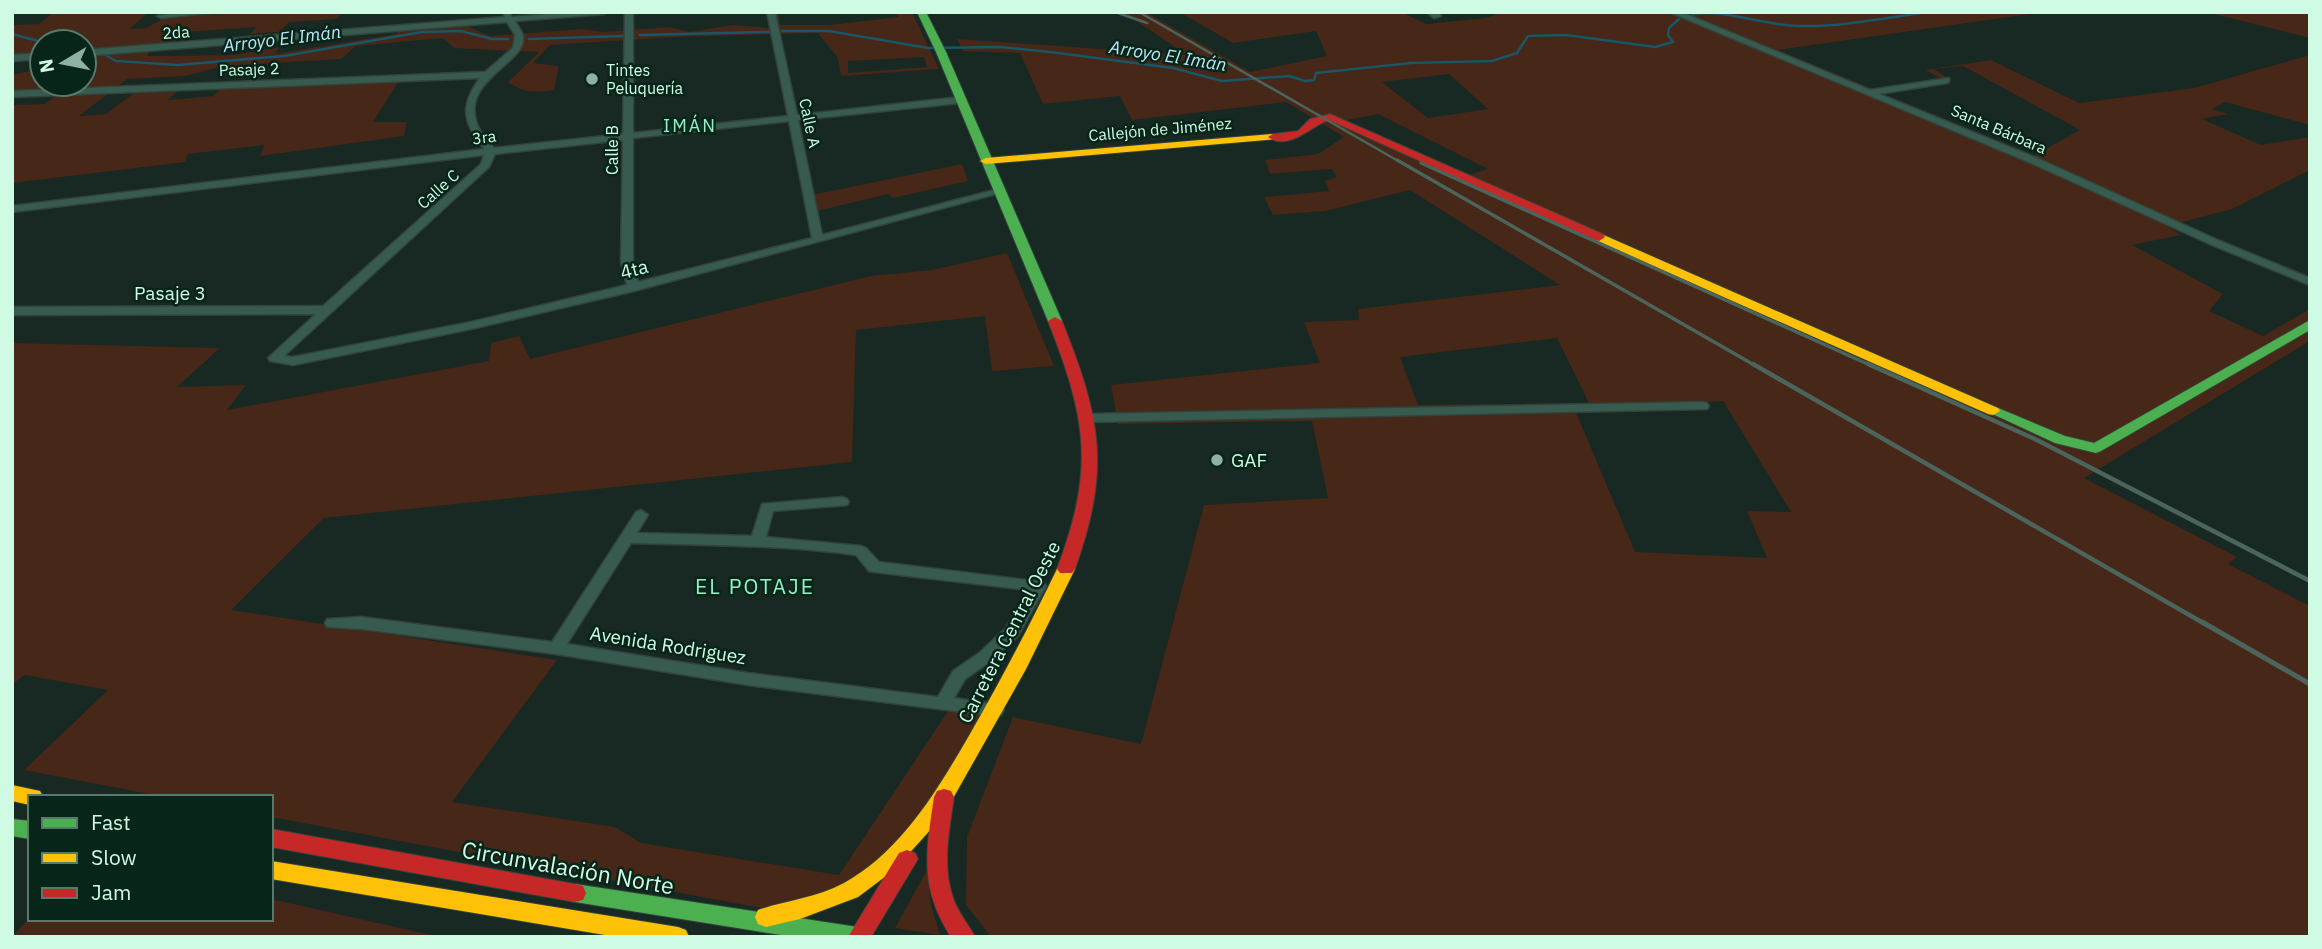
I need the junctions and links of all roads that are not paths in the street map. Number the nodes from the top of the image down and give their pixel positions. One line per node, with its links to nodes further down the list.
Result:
1 (216, 12): 7 (street)
2 (604, 12): 8 (street, 2da)
3 (629, 12): 16 (street, Calle B)
4 (771, 12): 15 (street, Calle A)
5 (921, 12): 14 (main road, Carretera Central Oeste)
6 (1673, 12): 12 (street, Santa Bárbara)
7 (161, 16)
8 (508, 16): 9 (street, 2da); 10 (street)
9 (98, 52)
10 (486, 75): 13 (street, Pasaje 2); 17 (street)
11 (1946, 80): 12 (street)
12 (1870, 92): 22 (street, Santa Bárbara)
13 (12, 94)
14 (960, 100): 15 (street, 3ra); 18 (main road, Carretera Central Oeste)
15 (793, 118): 16 (street, 3ra); 21 (street, Calle A)
16 (627, 136): 17 (street, 3ra); 23 (street, Calle B)
17 (491, 152): 20 (street, 3ra); 24 (street, Calle C)
18 (986, 161): 19 (main road, Carretera Central Oeste); 26 (main road, Callejón de Jiménez)
19 (998, 192): 21 (street, 4ta); 29 (main road, Carretera Central Oeste)
20 (12, 209)
21 (818, 240): 23 (street, 4ta)
22 (2310, 282)
23 (634, 288): 27 (street, 4ta)
24 (327, 310): 25 (street, Pasaje 3); 27 (street, Calle C)
25 (12, 311)
26 (2310, 324)
27 (274, 358)
28 (1702, 406): 29 (street)
29 (1089, 418): 37 (main road, Carretera Central Oeste)
30 (842, 502): 33 (street)
31 (641, 515): 32 (street)
32 (625, 538): 33 (street); 35 (street)
33 (758, 541): 36 (street)
34 (333, 623): 35 (street, Avenida Rodriguez)
35 (556, 648): 36 (street, Avenida Rodriguez)
36 (942, 704): 37 (street, Avenida Rodriguez)
37 (995, 710): 38 (main road, Carretera Central Oeste)
38 (944, 797): 41 (main road); 43 (main road, Carretera Central Oeste); 44 (main road)
39 (273, 838): 41 (main road, Circunvalación Norte)
40 (273, 870): 42 (main road)
41 (729, 919): 43 (main road, Circunvalación Norte)
42 (678, 937)
43 (859, 937)
44 (964, 937)

